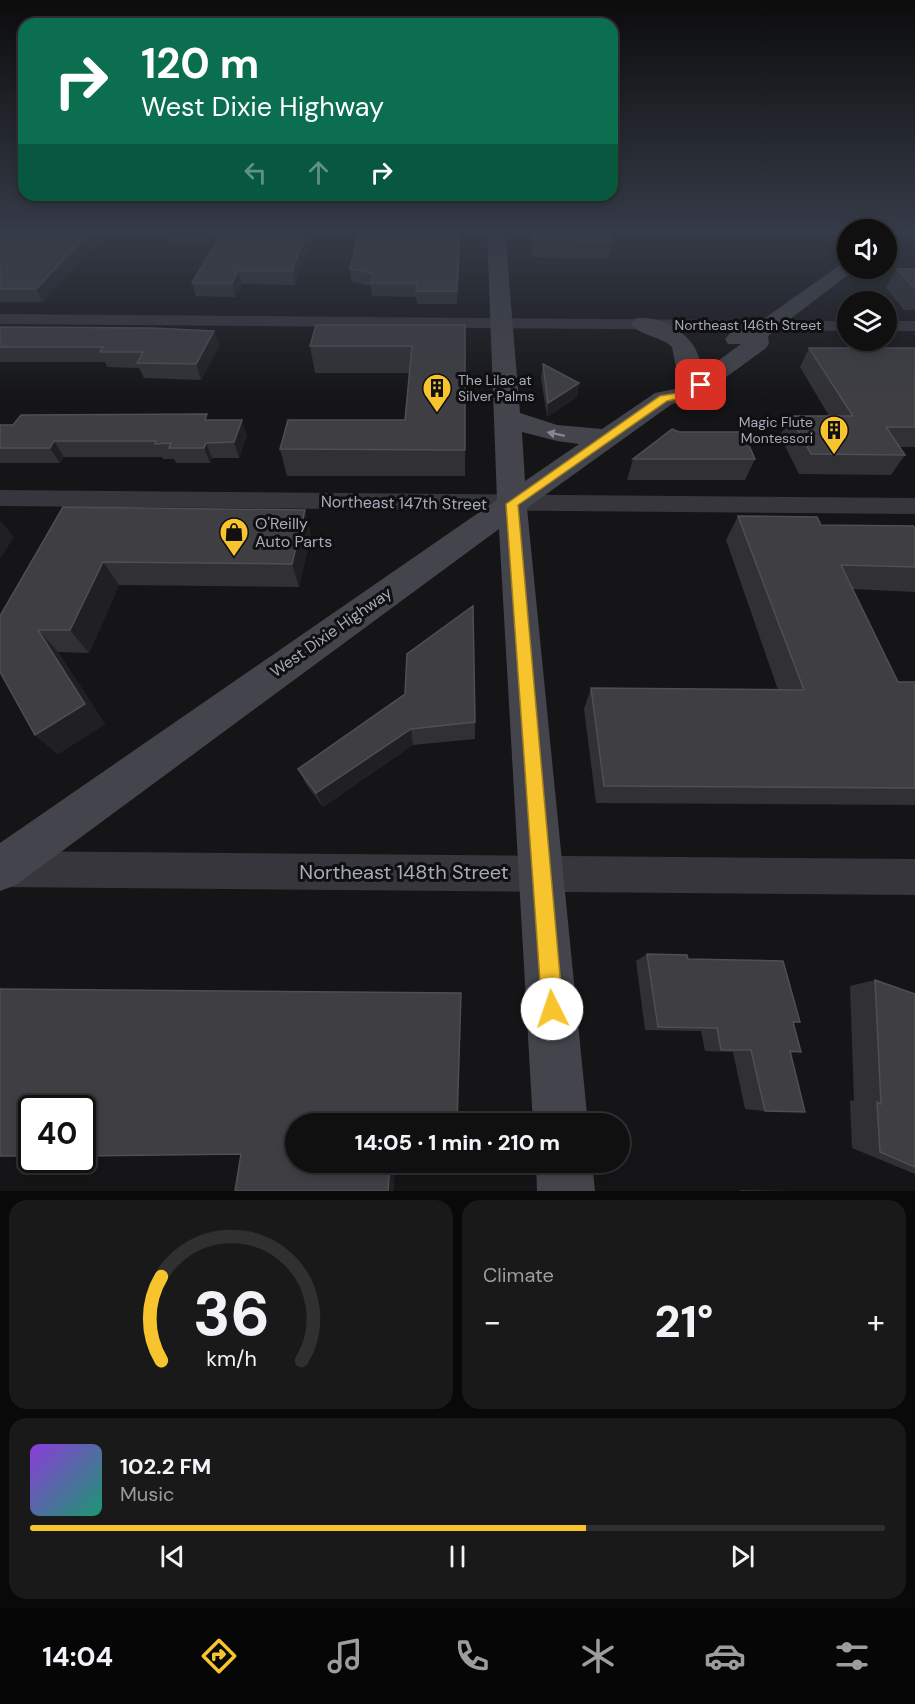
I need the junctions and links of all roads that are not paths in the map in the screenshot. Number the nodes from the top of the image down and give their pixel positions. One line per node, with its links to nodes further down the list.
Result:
1 (500, 288): 4 (main road)
2 (821, 288): 9 (main road, West Dixie Highway)
3 (0, 320): 4 (street, Northeast 146th Street)
4 (503, 322): 5 (street, Northeast 146th Street); 12 (main road)
5 (642, 324): 9 (street, Northeast 146th Street); 10 (main road)
6 (897, 326): 7 (street)
7 (915, 326)
8 (837, 327): 9 (street, Northeast 146th Street)
9 (763, 330): 10 (main road, West Dixie Highway); 11 (main road, West Dixie Highway)
10 (689, 372): 11 (main road, West Dixie Highway)
11 (664, 398): 13 (main road, West Dixie Highway)
12 (508, 417): 13 (main road, one-way to 12); 15 (main road)
13 (608, 437): 15 (main road, West Dixie Highway)
14 (0, 498): 15 (street, Northeast 147th Street)
15 (512, 504): 16 (street, Northeast 147th Street); 17 (main road, West Dixie Highway); 18 (main road)
16 (915, 506)
17 (0, 869): 18 (street, Northeast 148th Street)
18 (542, 872): 19 (street, Northeast 148th Street); 20 (main road)
19 (915, 877)
20 (560, 1113)
21 (565, 1173): 22 (main road)
22 (566, 1191)

